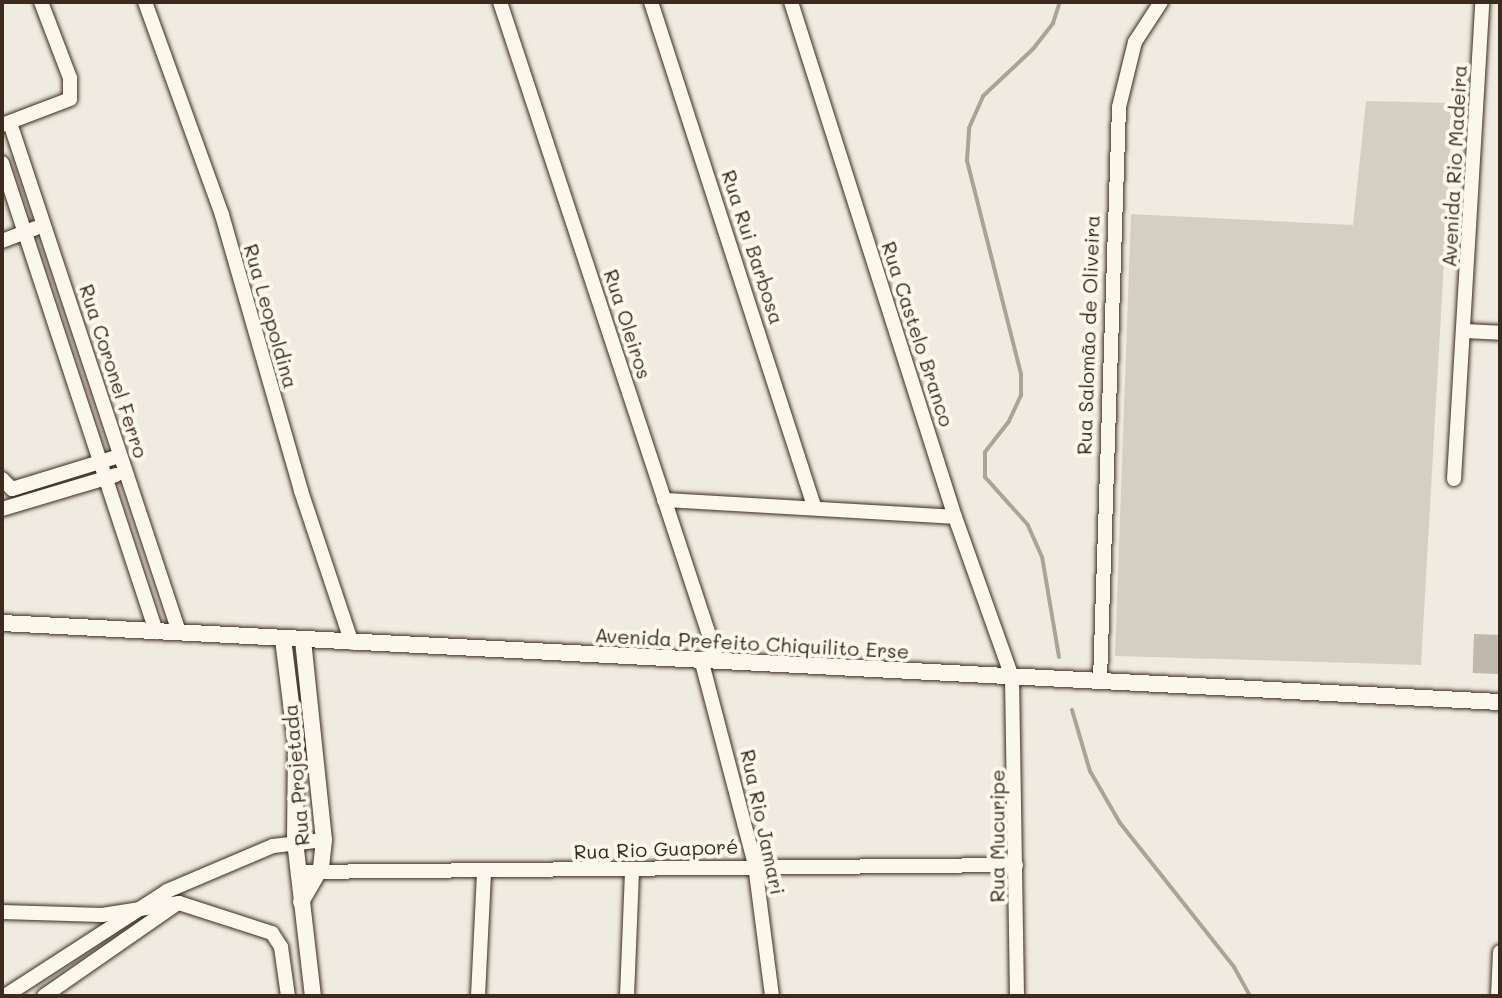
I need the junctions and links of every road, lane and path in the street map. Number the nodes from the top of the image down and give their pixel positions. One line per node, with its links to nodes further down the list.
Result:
1 (41, 2): 8 (street)
2 (145, 2): 32 (street, Rua Leopoldina)
3 (500, 2): 23 (street, Rua Oleiros)
4 (651, 2): 24 (street, Rua Rui Barbosa)
5 (791, 2): 26 (street, Rua Castelo Branco)
6 (1161, 2): 35 (street, Rua Salomão de Oliveira)
7 (1482, 2): 13 (street, Avenida Rio Madeira)
8 (6, 124): 10 (street, Rua Coronel Ferro)
9 (2, 163): 11 (street, Rua Coronel Ferro)
10 (44, 225): 11 (street); 15 (street, Rua Coronel Ferro)
11 (28, 231): 12 (street); 16 (street, Rua Coronel Ferro)
12 (2, 241)
13 (1465, 331): 14 (street); 21 (street, Avenida Rio Madeira)
14 (1500, 333)
15 (85, 347): 16 (street); 17 (street, Rua Coronel Ferro)
16 (68, 353): 18 (street, Rua Coronel Ferro)
17 (121, 455): 18 (street); 19 (street, Rua Coronel Ferro)
18 (103, 460): 20 (street, Rua Coronel Ferro); 22 (street)
19 (126, 471): 20 (street); 29 (street, Rua Coronel Ferro)
20 (108, 478): 25 (street); 28 (street, Rua Coronel Ferro)
21 (1454, 479)
22 (6, 484): 25 (street)
23 (664, 500): 24 (street); 33 (street, Rua Oleiros)
24 (814, 506): 26 (street)
25 (5, 509)
26 (955, 517): 34 (street, Rua Castelo Branco)
27 (2, 623): 28 (street, Avenida Prefeito Chiquilito Erse)
28 (156, 632): 29 (street, Avenida Prefeito Chiquilito Erse)
29 (179, 632): 30 (street, Avenida Prefeito Chiquilito Erse)
30 (283, 639): 31 (street, Avenida Prefeito Chiquilito Erse); 38 (street, Rua Projetada)
31 (303, 640): 32 (street, Avenida Prefeito Chiquilito Erse); 37 (street, Rua Projetada)
32 (352, 643): 33 (street, Avenida Prefeito Chiquilito Erse)
33 (709, 659): 34 (street, Avenida Prefeito Chiquilito Erse); 39 (street, Rua Rio Jamari)
34 (1012, 677): 35 (street, Avenida Prefeito Chiquilito Erse); 40 (street, Rua Mucuripe)
35 (1100, 680): 36 (street, Avenida Prefeito Chiquilito Erse)
36 (1500, 702)
37 (324, 840): 38 (street); 41 (street, Rua Projetada)
38 (295, 841): 43 (street, Rua Projetada); 45 (street)
39 (755, 865): 40 (street, Rua Rio Guaporé); 42 (street, Rua Rio Guaporé); 57 (street, Rua Rio Jamari)
40 (1016, 865): 58 (street, Rua Mucuripe)
41 (319, 871): 43 (street, Rua Rio Guaporé); 44 (street, Rua Rio Guaporé); 46 (street, Rua Projetada)
42 (632, 871): 44 (street, Rua Rio Guaporé); 56 (street)
43 (298, 872): 46 (street, Rua Projetada)
44 (484, 872): 55 (street)
45 (189, 886): 47 (street); 48 (street)
46 (301, 902): 54 (street, Rua Projetada)
47 (179, 903): 48 (street); 52 (street); 53 (street)
48 (138, 908): 49 (street); 51 (street)
49 (2, 912)
50 (1500, 952): 59 (street)
51 (5, 996)
52 (44, 996)
53 (288, 996)
54 (313, 996)
55 (478, 996)
56 (627, 996)
57 (772, 996)
58 (1017, 996)
59 (1498, 996)

